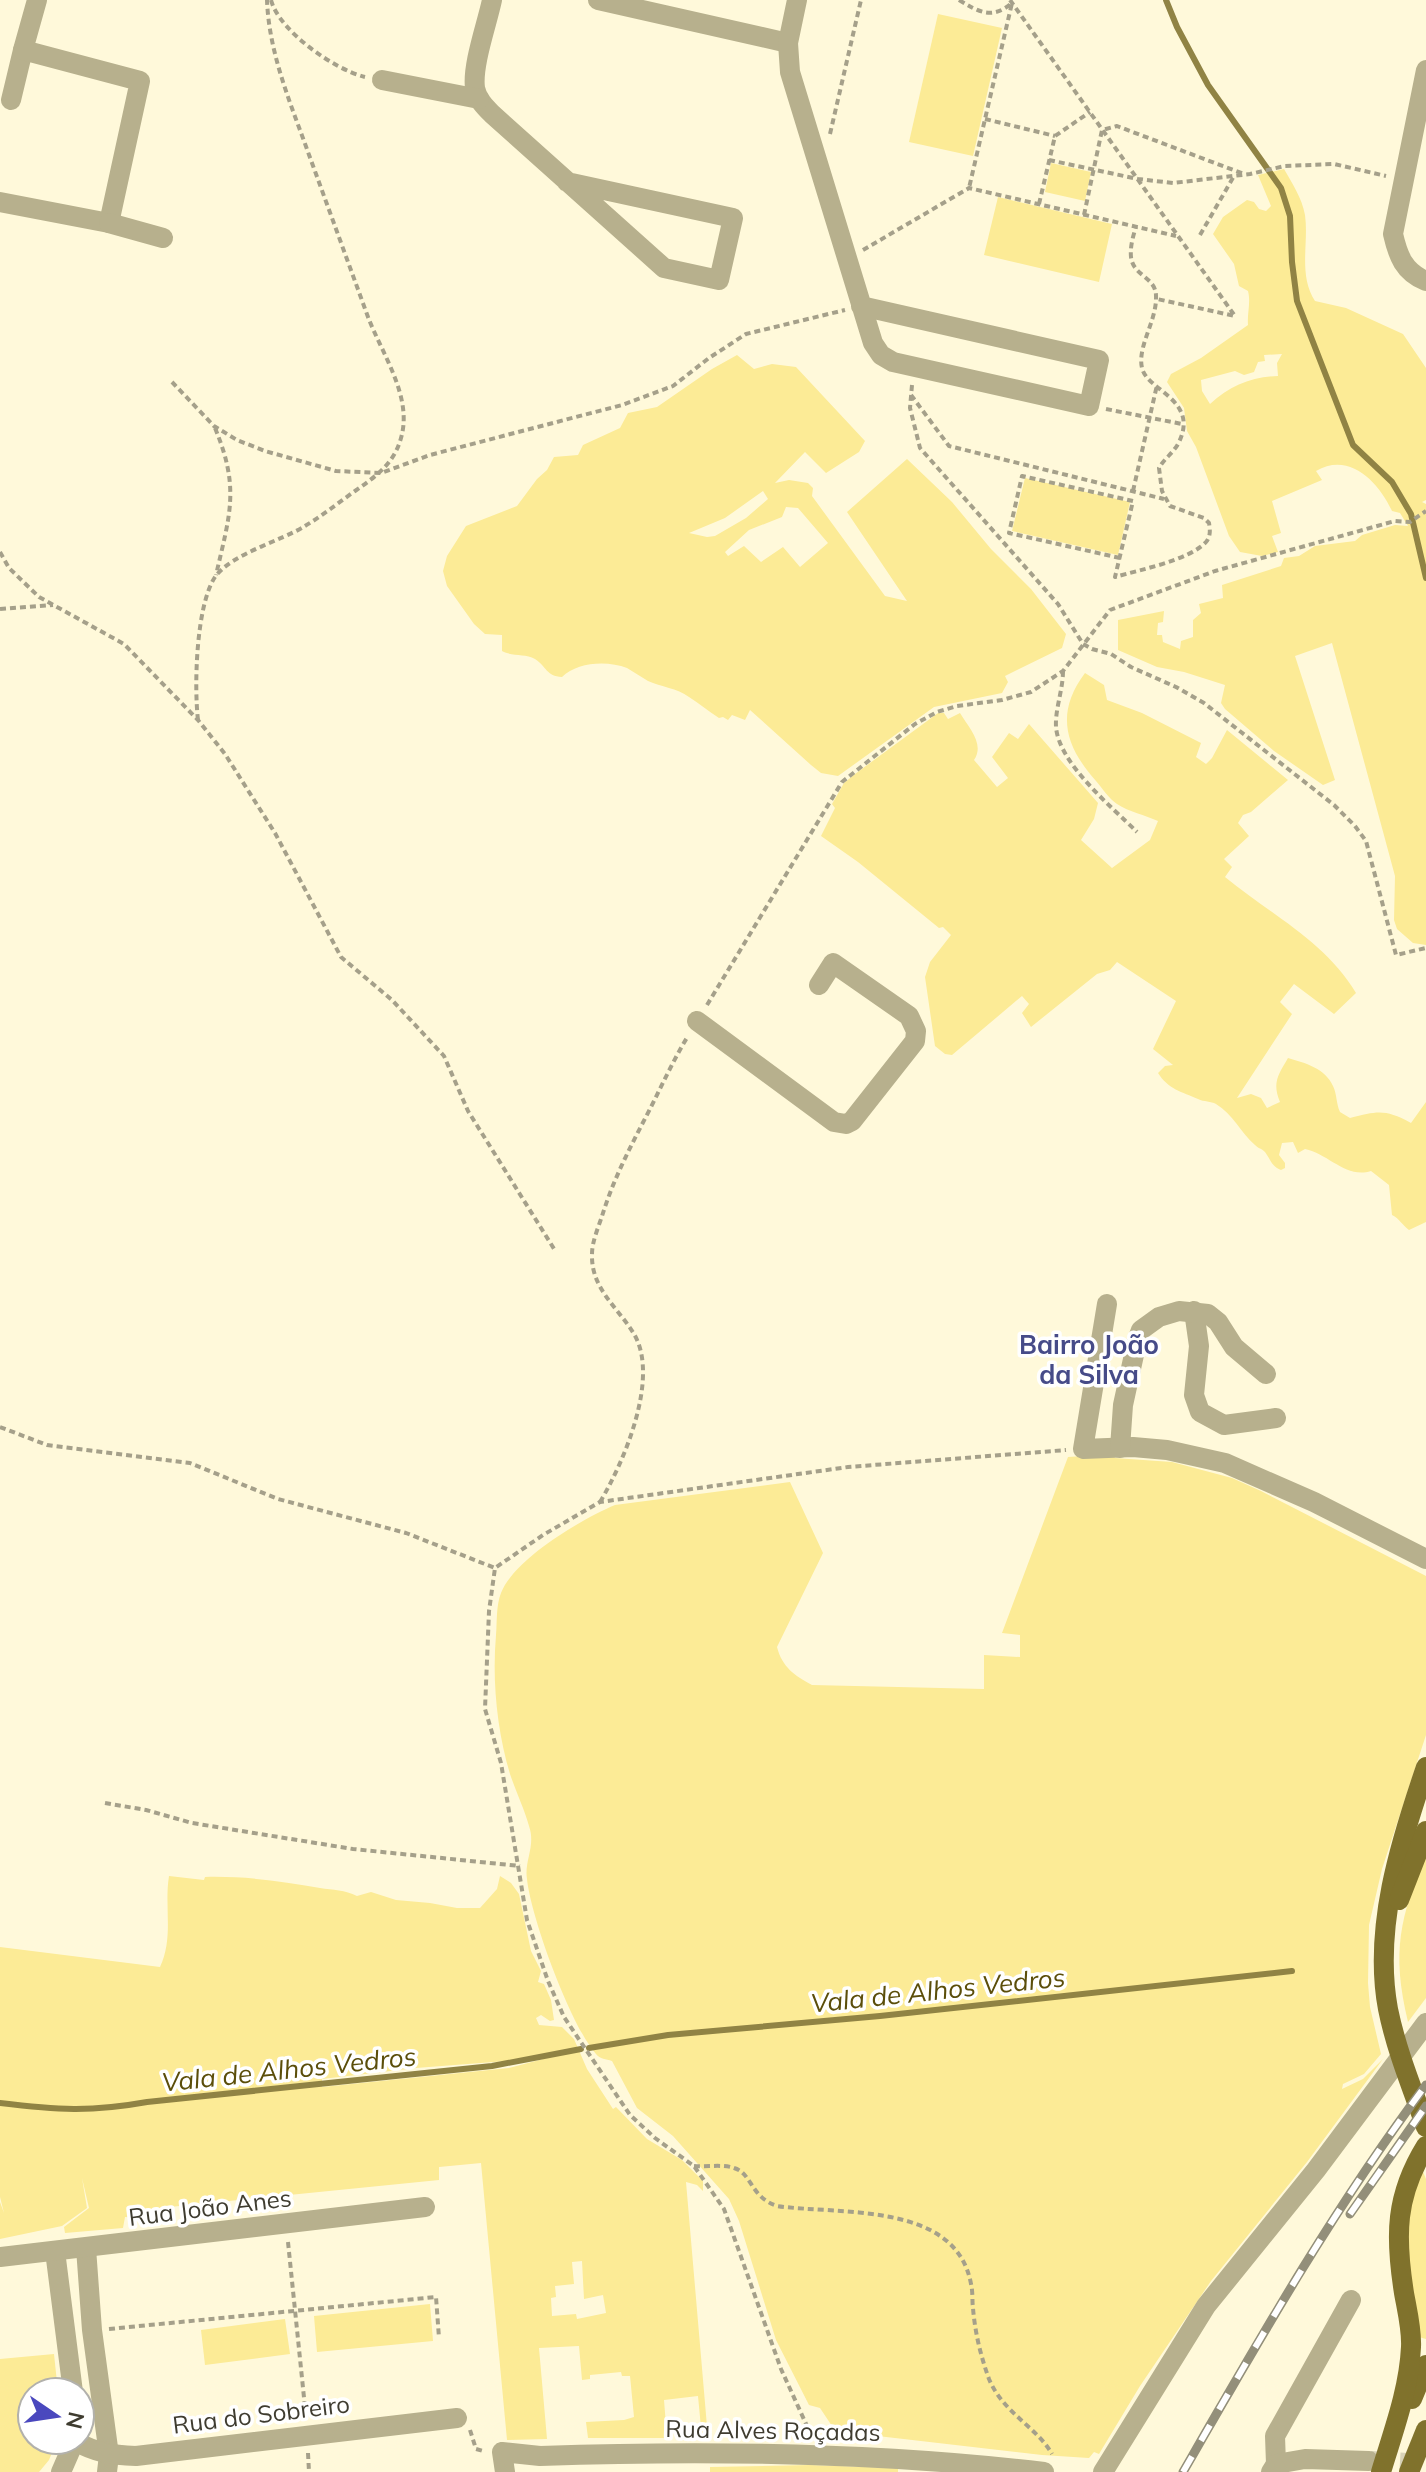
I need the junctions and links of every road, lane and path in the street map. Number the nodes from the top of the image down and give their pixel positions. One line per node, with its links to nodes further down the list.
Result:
1 (37, 0): 10 (street)
2 (269, 0): 12 (path); 48 (path)
3 (492, 0): 13 (street)
4 (598, 0): 9 (street)
5 (797, 0): 9 (street)
6 (861, 0): 21 (path)
7 (959, 0): 8 (path)
8 (1011, 2): 15 (path); 16 (path)
9 (788, 43): 21 (street)
10 (23, 50): 14 (street); 31 (street)
11 (1426, 70): 25 (street)
12 (382, 80): 13 (street)
13 (479, 99): 26 (street)
14 (11, 100)
15 (1090, 112): 17 (path); 18 (path)
16 (985, 119): 18 (path); 27 (path)
17 (1102, 130): 20 (path); 22 (path); 24 (path)
18 (1055, 136): 19 (path)
19 (1049, 160): 20 (path); 29 (path)
20 (1094, 170): 24 (path); 30 (path)
21 (821, 173): 36 (street)
22 (1247, 174): 23 (path); 25 (path)
23 (1234, 176): 24 (path); 33 (path)
24 (1138, 179): 34 (path)
25 (1402, 179): 37 (street)
26 (567, 182): 26 (street)
27 (969, 188): 29 (path); 36 (path)
28 (0, 202): 31 (street)
29 (1039, 204): 30 (path)
30 (1084, 215): 32 (path)
31 (109, 223): 35 (street)
32 (1136, 227): 34 (path); 42 (path)
33 (1200, 235)
34 (1178, 236): 38 (path)
35 (163, 238)
36 (847, 259): 39 (street)
37 (1426, 281)
38 (1157, 299)
39 (861, 306): 40 (street); 44 (street); 48 (path)
40 (916, 367): 43 (path); 44 (street)
41 (172, 382): 47 (path)
42 (1157, 385): 45 (path); 46 (path)
43 (910, 394): 49 (path); 57 (path)
44 (1089, 406): 45 (path)
45 (1150, 417): 46 (path); 49 (path)
46 (1182, 424): 50 (path)
47 (214, 426): 48 (path); 54 (path)
48 (381, 473): 54 (path)
49 (1133, 491): 50 (path)
50 (1164, 499): 53 (path)
51 (1426, 511): 57 (path)
52 (0, 552): 55 (path)
53 (1120, 558): 53 (path)
54 (216, 576): 59 (path)
55 (56, 605): 56 (path); 59 (path)
56 (0, 609)
57 (1083, 644): 58 (path); 61 (path)
58 (1063, 671): 60 (path); 63 (path)
59 (198, 720): 64 (path)
60 (1137, 832)
61 (1426, 948)
62 (819, 985): 63 (street)
63 (697, 1021): 72 (path)
64 (556, 1252)
65 (1107, 1304): 71 (street)
66 (1194, 1311): 67 (street); 68 (street); 70 (street)
67 (1266, 1374)
68 (1276, 1418)
69 (0, 1427): 74 (path)
70 (1120, 1448): 71 (street); 73 (street)
71 (1083, 1449): 72 (path)
72 (600, 1502): 74 (path)
73 (1425, 1558)
74 (495, 1568): 78 (path)
75 (1426, 1767): 79 (main road)
76 (105, 1803): 78 (path)
77 (1426, 1831): 79 (main road)
78 (520, 1866): 83 (path)
79 (1386, 1933): 81 (main road)
80 (1426, 2023): 106 (street)
81 (1426, 2127)
82 (1426, 2146): 98 (main road)
83 (694, 2166): 99 (path); 102 (path)
84 (425, 2207): 85 (street, Rua João Anes)
85 (286, 2224): 86 (street, Rua João Anes); 90 (path)
86 (86, 2248): 87 (street, Rua João Anes); 91 (street)
87 (55, 2251): 88 (street, Rua João Anes); 94 (street)
88 (0, 2257)
89 (1351, 2300): 104 (street)
90 (295, 2311): 91 (path); 92 (path); 97 (path)
91 (92, 2330): 101 (street)
92 (439, 2338)
93 (1426, 2365): 98 (main road)
94 (71, 2376)
95 (457, 2418): 97 (street, Rua do Sobreiro); 100 (path)
96 (1426, 2430): 107 (main road)
97 (308, 2434): 101 (street, Rua do Sobreiro); 105 (path)
98 (1389, 2445): 103 (main road)
99 (820, 2454): 100 (street, Rua Alves Roçadas); 102 (street, Rua Alves Roçadas)
100 (503, 2462)
101 (108, 2464)
102 (1049, 2466)
103 (1375, 2466): 104 (street)
104 (1273, 2468)
105 (309, 2472)
106 (1103, 2472)
107 (1409, 2472)

